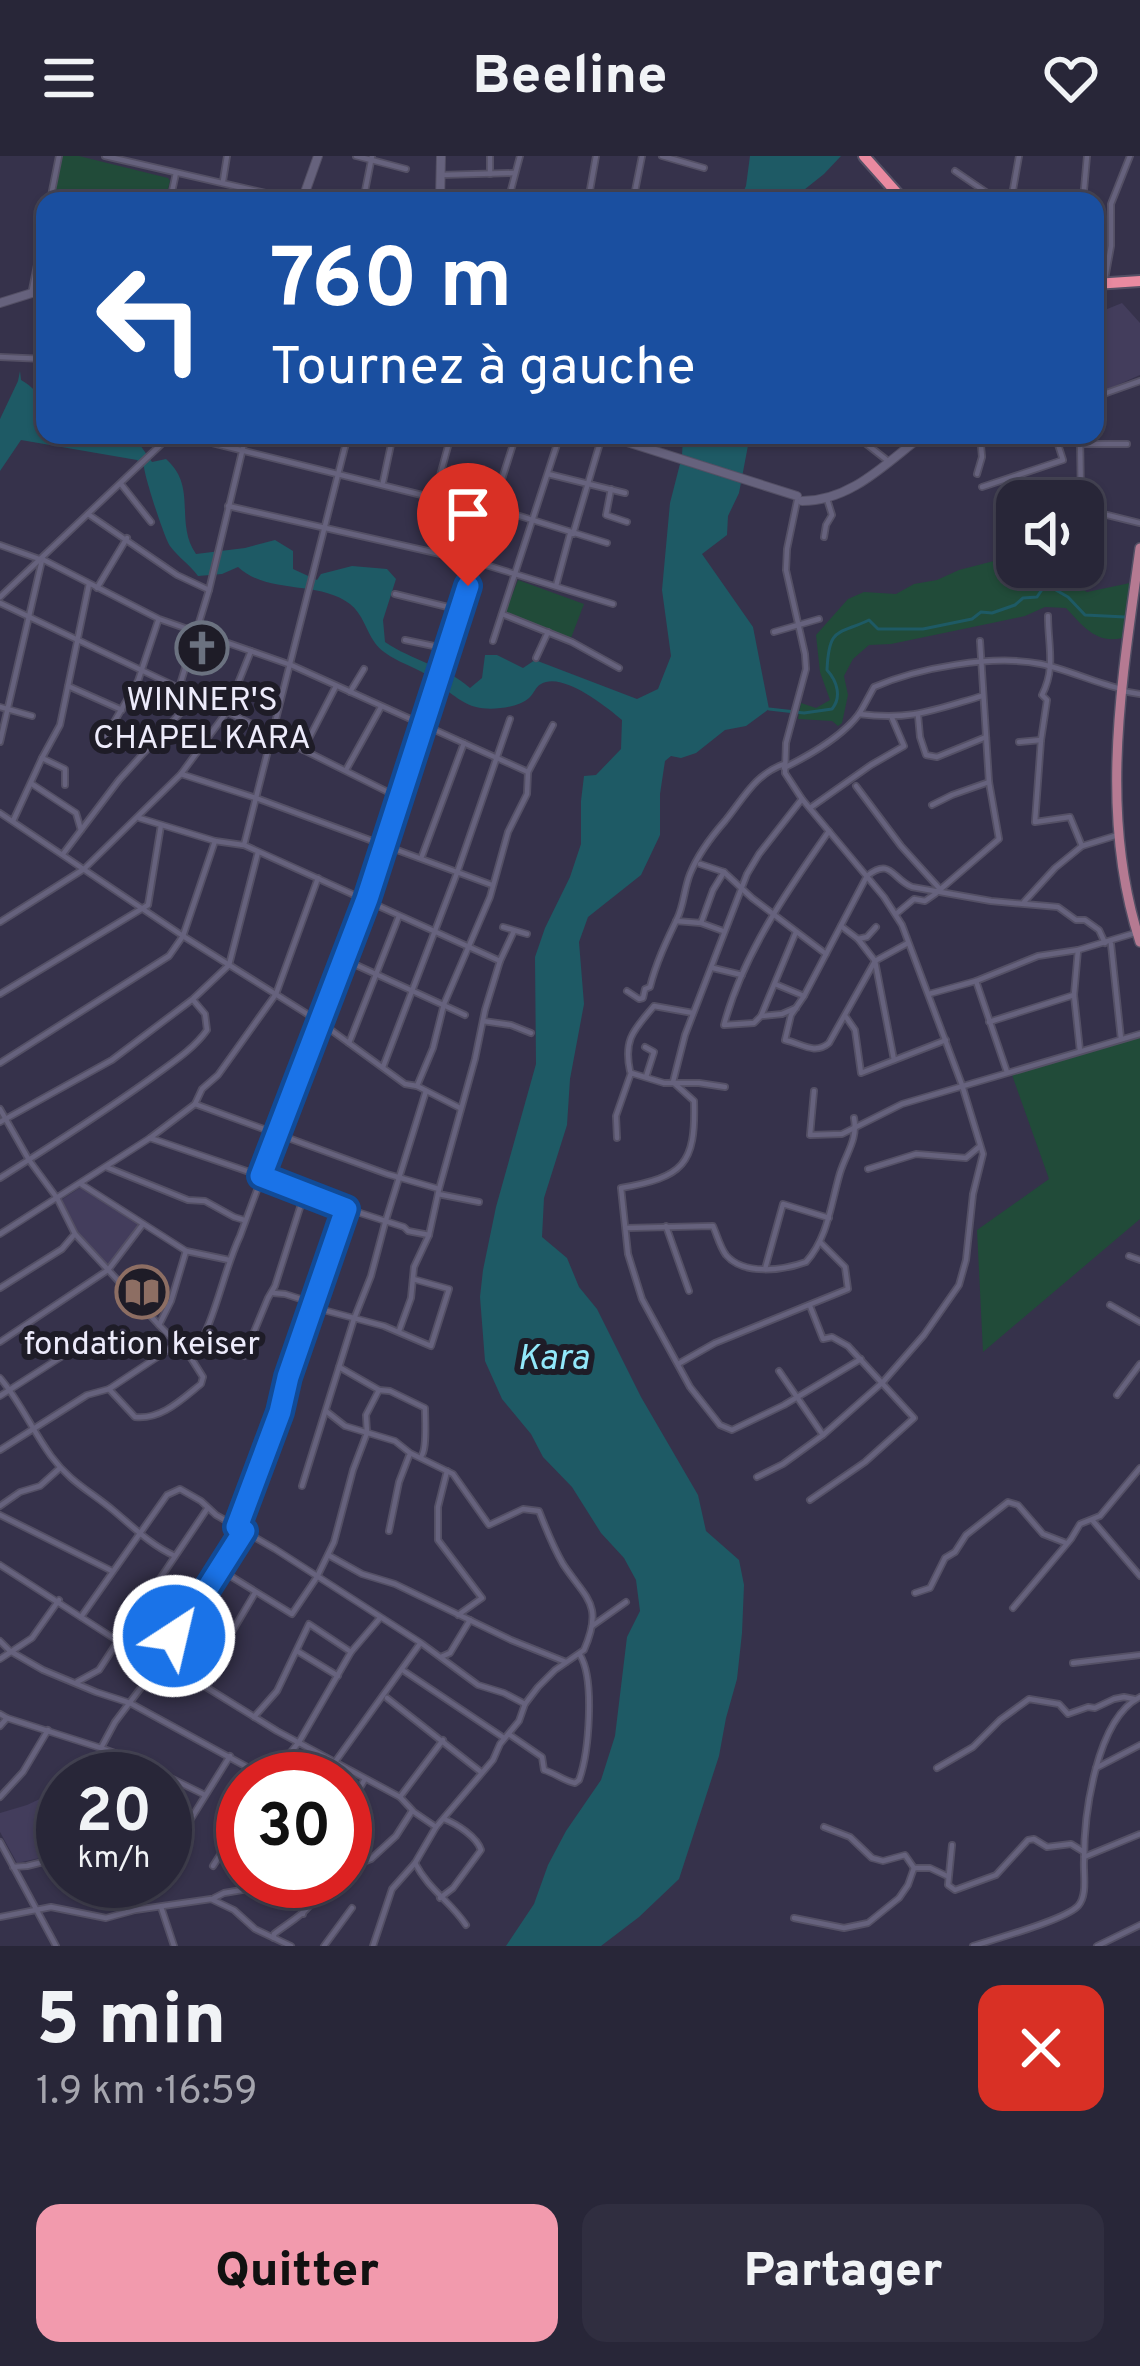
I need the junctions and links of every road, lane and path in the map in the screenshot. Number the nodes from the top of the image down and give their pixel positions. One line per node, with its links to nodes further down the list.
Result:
1 (58, 156): 26 (street)
2 (106, 156): 17 (street)
3 (226, 156): 25 (street)
4 (318, 156): 29 (main road)
5 (356, 156): 16 (street)
6 (441, 156): 24 (main road)
7 (490, 156): 23 (street)
8 (520, 156): 22 (street)
9 (596, 156): 33 (street)
10 (642, 156): 34 (street)
11 (662, 156): 18 (street)
12 (864, 156): 35 (highway)
13 (1019, 156): 37 (street)
14 (1087, 156): 38 (street)
15 (1130, 156): 39 (street)
16 (371, 158): 19 (street); 30 (street)
17 (134, 159): 21 (street)
18 (704, 168)
19 (406, 169)
20 (955, 171): 36 (street)
21 (176, 173): 25 (street); 27 (street)
22 (514, 173): 23 (street); 32 (street)
23 (490, 174): 24 (street)
24 (440, 175): 31 (main road)
25 (223, 182): 28 (street)
26 (52, 192)
27 (172, 192)
28 (264, 192)
29 (304, 192)
30 (365, 192)
31 (440, 192)
32 (510, 192)
33 (590, 192)
34 (635, 192)
35 (896, 192)
36 (986, 192)
37 (1013, 192)
38 (1084, 192)
39 (1104, 268)
40 (36, 271): 43 (street)
41 (1140, 281): 42 (highway)
42 (1104, 284)
43 (32, 292): 44 (main road); 45 (main road)
44 (36, 292)
45 (0, 303)
46 (0, 357): 47 (street)
47 (36, 358)
48 (1140, 381): 49 (street)
49 (1104, 394)
50 (162, 444): 73 (street)
51 (215, 444): 66 (street)
52 (244, 444): 66 (street)
53 (346, 444): 68 (street)
54 (392, 444): 74 (street)
55 (448, 444): 78 (street)
56 (513, 444): 82 (street)
57 (557, 444): 69 (street)
58 (601, 444): 72 (street)
59 (634, 444): 80 (main road)
60 (866, 444): 67 (street)
61 (911, 444): 67 (main road)
62 (981, 444): 70 (street)
63 (1058, 444): 75 (street)
64 (1081, 444): 65 (street); 71 (street)
65 (1127, 444)
66 (242, 451): 68 (street); 81 (street)
67 (888, 461): 79 (main road)
68 (338, 474): 74 (street); 89 (street)
69 (548, 474): 72 (street); 85 (street)
70 (977, 474)
71 (1081, 480)
72 (588, 483): 76 (street); 90 (street)
73 (121, 484): 83 (street); 87 (street)
74 (383, 484): 78 (street)
75 (982, 487)
76 (611, 489): 77 (street); 86 (street)
77 (625, 493)
78 (434, 498): 82 (street)
79 (827, 499): 80 (main road); 91 (street)
80 (801, 500): 112 (street)
81 (228, 506): 89 (street); 102 (street)
82 (494, 508): 85 (street); 97 (street)
83 (88, 514): 92 (street); 96 (street)
84 (1104, 514): 88 (street)
85 (533, 522): 90 (street); 98 (street)
86 (627, 522)
87 (152, 523)
88 (1140, 523)
89 (325, 530): 97 (street); 124 (street)
90 (572, 534): 93 (street); 100 (street)
91 (824, 537)
92 (127, 538): 101 (street); 102 (street)
93 (607, 543)
94 (0, 544): 96 (street)
95 (1140, 548): 132 (main road)
96 (42, 560): 99 (street); 104 (street); 109 (street)
97 (476, 562): 98 (street); 106 (street)
98 (516, 574): 100 (street); 107 (street)
99 (89, 584): 101 (street); 117 (street)
100 (556, 586): 105 (street)
101 (97, 588): 110 (street)
102 (209, 590): 113 (street)
103 (394, 594): 106 (street)
104 (0, 600): 109 (street)
105 (614, 604)
106 (460, 610): 120 (street)
107 (502, 614): 114 (street); 118 (street)
108 (1048, 616): 125 (street)
109 (29, 617): 117 (street); 138 (street)
110 (159, 619): 113 (street); 128 (street)
111 (819, 619): 112 (street)
112 (798, 626): 115 (street); 158 (street)
113 (197, 632): 121 (street); 131 (street)
114 (548, 632): 122 (street); 126 (street)
115 (774, 632)
116 (405, 640): 120 (street)
117 (77, 641): 128 (street); 129 (street)
118 (493, 641)
119 (980, 641): 123 (street)
120 (448, 649): 146 (street)
121 (251, 651): 124 (street); 140 (street)
122 (536, 658)
123 (982, 663): 125 (street); 136 (street); 141 (street)
124 (291, 664): 130 (street); 148 (street)
125 (1052, 667): 132 (street); 150 (street)
126 (619, 668)
127 (364, 669): 133 (street)
128 (141, 670): 131 (street); 139 (street)
129 (68, 686): 139 (street); 157 (street)
130 (336, 686): 133 (street); 155 (street)
131 (179, 688): 135 (street)
132 (1122, 690): 134 (street); 177 (main road)
133 (350, 692): 137 (street)
134 (1140, 694)
135 (195, 696): 140 (street); 175 (street)
136 (984, 696): 142 (street); 149 (street)
137 (381, 707): 146 (street); 159 (street)
138 (4, 708): 143 (street); 151 (street)
139 (122, 710): 154 (street)
140 (226, 713): 148 (street); 161 (street)
141 (859, 714): 144 (street); 158 (street)
142 (918, 715): 144 (street); 149 (street)
143 (32, 716)
144 (892, 718): 170 (street)
145 (510, 719): 156 (street)
146 (423, 725): 153 (street); 167 (street)
147 (553, 725): 160 (street)
148 (271, 736): 155 (street); 166 (street)
149 (986, 737): 162 (street)
150 (1041, 740): 152 (street); 181 (street)
151 (0, 742)
152 (1019, 742)
153 (464, 743): 156 (street); 184 (street)
154 (100, 746)
155 (302, 751): 159 (street)
156 (496, 757): 160 (street); 188 (street)
157 (42, 758): 163 (street); 164 (street)
158 (784, 766): 168 (street); 185 (street)
159 (346, 772): 167 (street)
160 (528, 772): 191 (street)
161 (181, 773): 166 (street); 172 (street)
162 (989, 782): 169 (street); 193 (street)
163 (32, 784): 173 (street); 175 (street)
164 (64, 785)
165 (856, 786): 193 (street)
166 (256, 798): 179 (street); 180 (street)
167 (400, 798): 180 (street)
168 (802, 799): 170 (street); 192 (street)
169 (932, 805)
170 (810, 808): 176 (street)
171 (0, 813): 173 (street)
172 (139, 818): 174 (street); 186 (street)
173 (13, 821): 183 (street)
174 (161, 825): 178 (street); 196 (street)
175 (80, 830): 183 (street)
176 (829, 831): 189 (street); 197 (street)
177 (1118, 836): 181 (street); 211 (main road)
178 (215, 841): 179 (street); 212 (street)
179 (244, 845): 182 (street)
180 (385, 845): 184 (street); 194 (street)
181 (1082, 846): 195 (street)
182 (258, 853): 190 (street); 222 (street)
183 (63, 854): 186 (street)
184 (421, 857): 188 (street)
185 (698, 862): 187 (street); 200 (street)
186 (84, 869): 196 (street); 201 (street)
187 (724, 872): 192 (street); 202 (street)
188 (457, 873): 191 (street); 206 (street)
189 (867, 876): 193 (street); 198 (street); 203 (street)
190 (318, 878): 194 (street); 231 (street)
191 (491, 885): 216 (street)
192 (741, 888): 197 (street); 208 (street)
193 (939, 889): 195 (street); 198 (street)
194 (367, 899): 199 (street); 219 (street)
195 (1024, 902): 215 (street)
196 (142, 907): 212 (street); 230 (street)
197 (773, 913): 209 (street); 225 (street)
198 (896, 914): 214 (street)
199 (399, 916): 206 (street); 224 (street)
200 (676, 921): 202 (street); 229 (street)
201 (0, 922)
202 (701, 923): 208 (street)
203 (842, 926): 213 (street); 218 (street)
204 (503, 927): 207 (street)
205 (876, 927): 213 (street)
206 (433, 930): 216 (street); 228 (street)
207 (514, 931): 210 (street); 220 (street)
208 (723, 931): 223 (street)
209 (796, 932): 218 (street); 227 (street)
210 (527, 934)
211 (1139, 935): 215 (street)
212 (183, 936): 222 (street); 253 (street)
213 (858, 939): 221 (street)
214 (909, 942): 221 (street); 232 (street)
215 (1107, 942): 217 (street); 247 (street)
216 (466, 947): 220 (street); 236 (street)
217 (1078, 950): 226 (street); 233 (street)
218 (826, 954): 234 (street)
219 (344, 958): 224 (street); 243 (street)
220 (500, 961): 242 (street)
221 (875, 961): 241 (street); 252 (street)
222 (229, 964): 231 (street); 235 (street)
223 (710, 967): 225 (street); 238 (street)
224 (377, 974): 228 (street); 249 (street)
225 (742, 974): 240 (street)
226 (976, 981): 232 (street); 244 (street)
227 (775, 984): 234 (street); 240 (street)
228 (412, 991): 236 (street); 254 (street)
229 (627, 991)
230 (0, 994)
231 (276, 994): 243 (street); 264 (street)
232 (929, 994): 248 (street)
233 (1074, 995): 244 (street); 251 (street)
234 (804, 996): 237 (street)
235 (193, 999): 267 (street); 273 (street)
236 (444, 1004): 239 (street); 260 (street)
237 (796, 1008): 240 (street); 241 (street)
238 (693, 1013): 256 (street); 258 (street)
239 (465, 1015)
240 (761, 1016)
241 (845, 1016): 252 (street)
242 (483, 1021): 245 (street); 265 (street)
243 (320, 1022): 249 (street); 269 (street)
244 (989, 1022): 255 (street)
245 (531, 1033)
246 (1140, 1034): 247 (street)
247 (1121, 1039): 251 (street)
248 (946, 1040): 252 (street); 259 (street)
249 (349, 1043): 254 (street)
250 (645, 1047): 257 (street)
251 (1081, 1051): 255 (street)
252 (894, 1060)
253 (0, 1063)
254 (383, 1067): 260 (street)
255 (1007, 1072): 259 (street)
256 (631, 1073): 257 (street); 271 (street)
257 (646, 1077): 258 (street)
258 (673, 1082): 261 (street); 290 (street)
259 (962, 1085): 268 (street); 272 (street)
260 (417, 1086): 262 (street)
261 (725, 1087)
262 (426, 1091): 265 (street); 278 (street)
263 (814, 1091): 268 (street)
264 (195, 1104): 269 (street); 270 (street)
265 (460, 1108): 280 (street)
266 (0, 1109): 267 (street)
267 (3, 1120): 273 (street)
268 (855, 1122): 285 (street)
269 (277, 1134): 276 (street); 278 (street)
270 (150, 1138): 274 (street); 276 (street)
271 (616, 1138)
272 (979, 1147): 275 (street); 323 (street)
273 (28, 1160): 277 (street); 282 (street)
274 (106, 1166): 279 (street); 286 (street)
275 (868, 1169)
276 (261, 1176): 281 (street); 286 (street)
277 (0, 1178)
278 (399, 1178): 280 (street); 287 (street)
279 (80, 1183): 282 (street); 288 (street)
280 (438, 1191): 283 (street); 293 (street)
281 (304, 1195): 284 (street); 304 (street)
282 (57, 1198): 291 (street); 292 (street)
283 (479, 1202)
284 (346, 1209): 287 (street); 305 (street)
285 (829, 1218): 294 (street); 299 (street)
286 (246, 1220): 298 (street)
287 (385, 1222): 293 (street); 308 (street)
288 (143, 1224): 295 (street); 300 (street)
289 (666, 1226): 290 (street); 299 (street); 303 (street)
290 (626, 1228): 318 (street)
291 (0, 1234)
292 (75, 1234): 300 (street); 302 (street)
293 (429, 1235): 301 (street)
294 (820, 1242): 299 (street); 307 (street)
295 (186, 1251): 298 (street); 310 (street)
296 (1129, 1256): 297 (street)
297 (1140, 1260)
298 (229, 1261): 316 (street)
299 (765, 1269)
300 (108, 1270): 310 (street); 312 (street)
301 (413, 1279): 311 (street); 311 (street)
302 (0, 1288)
303 (688, 1291)
304 (271, 1292): 305 (street); 314 (street)
305 (313, 1305): 308 (street); 347 (street)
306 (1110, 1305): 309 (street)
307 (810, 1306): 317 (street); 318 (street)
308 (354, 1319): 311 (street); 320 (street)
309 (1140, 1322)
310 (159, 1325): 313 (street)
311 (399, 1331)
312 (0, 1342)
313 (177, 1344): 316 (street); 325 (street)
314 (244, 1356)
315 (61, 1357): 324 (street)
316 (191, 1358): 325 (street)
317 (861, 1359): 323 (street); 329 (street)
318 (678, 1364): 329 (street)
319 (1140, 1364): 327 (street)
320 (339, 1367): 326 (street); 330 (street)
321 (779, 1371): 329 (street)
322 (0, 1378): 324 (street)
323 (883, 1382): 333 (street); 342 (street)
324 (12, 1389): 328 (street); 331 (street)
325 (109, 1389): 331 (street)
326 (379, 1390): 332 (street); 336 (street)
327 (1117, 1395)
328 (0, 1396)
329 (796, 1397): 333 (street)
330 (326, 1411): 332 (street); 341 (street)
331 (32, 1430): 334 (street); 337 (street)
332 (367, 1432): 335 (street); 351 (street)
333 (823, 1435): 340 (street)
334 (0, 1450)
335 (410, 1454): 336 (street); 348 (street)
336 (420, 1458): 339 (street)
337 (60, 1468): 343 (street); 349 (street)
338 (1140, 1468): 346 (street)
339 (448, 1471): 365 (street); 369 (street)
340 (757, 1477)
341 (302, 1486)
342 (810, 1500)
343 (0, 1506)
344 (207, 1509): 347 (street); 349 (street); 352 (street)
345 (0, 1515): 355 (street)
346 (1092, 1520): 350 (street); 356 (street)
347 (241, 1529): 354 (street); 357 (street)
348 (389, 1531)
349 (141, 1532): 352 (street); 355 (street)
350 (1066, 1543): 360 (street); 363 (street)
351 (328, 1555): 357 (street); 365 (street)
352 (175, 1556): 358 (street)
353 (0, 1565): 361 (street)
354 (218, 1569): 359 (street); 364 (street)
355 (112, 1571): 366 (street)
356 (1140, 1576)
357 (316, 1577): 359 (street); 367 (street)
358 (152, 1592): 364 (street); 371 (street)
359 (255, 1593): 386 (street)
360 (915, 1593)
361 (59, 1600): 366 (street); 373 (street)
362 (626, 1602): 369 (street)
363 (1012, 1608)
364 (192, 1614): 382 (street)
365 (458, 1615): 368 (street)
366 (81, 1617): 371 (street)
367 (380, 1618): 372 (street); 375 (street)
368 (470, 1620): 378 (street); 380 (street)
369 (592, 1626): 376 (street)
370 (0, 1641): 373 (street)
371 (118, 1641): 385 (street)
372 (421, 1643): 378 (street); 383 (street)
373 (10, 1651): 379 (street); 385 (street)
374 (296, 1651): 375 (street); 384 (street); 392 (street)
375 (351, 1652): 384 (street)
376 (580, 1655): 380 (street); 395 (street)
377 (1140, 1655): 381 (street)
378 (439, 1658): 390 (street)
379 (0, 1659)
380 (566, 1662): 390 (street)
381 (1073, 1663)
382 (159, 1664): 386 (street); 389 (street)
383 (403, 1670): 387 (street); 395 (street)
384 (338, 1676): 397 (street)
385 (75, 1682): 389 (street)
386 (201, 1684): 392 (street)
387 (385, 1696): 396 (street); 404 (street)
388 (1137, 1698): 405 (street); 406 (street)
389 (130, 1702): 399 (street); 401 (street)
390 (525, 1704): 395 (street)
391 (4, 1716): 393 (street); 394 (street)
392 (254, 1717): 397 (street)
393 (0, 1726)
394 (48, 1730): 399 (street); 412 (street)
395 (506, 1736): 407 (street)
396 (443, 1740): 407 (street); 413 (street)
397 (299, 1742): 402 (street); 403 (street)
398 (1140, 1745): 406 (street)
399 (101, 1748): 400 (street)
400 (112, 1752)
401 (222, 1752)
402 (291, 1752)
403 (317, 1752)
404 (343, 1752)
405 (937, 1768)
406 (1096, 1768): 422 (street)
407 (481, 1772): 416 (street)
408 (216, 1778): 411 (street)
409 (372, 1783): 413 (street)
410 (192, 1789): 411 (street)
411 (205, 1795): 415 (street)
412 (0, 1797)
413 (400, 1797): 414 (street)
414 (412, 1811): 417 (street); 423 (street)
415 (192, 1817)
416 (444, 1820): 417 (street); 432 (street)
417 (436, 1827): 425 (street)
418 (824, 1827): 429 (street)
419 (1140, 1834): 422 (street)
420 (0, 1842): 428 (street)
421 (952, 1845): 430 (street)
422 (1084, 1855): 430 (street); 454 (street)
423 (372, 1857)
424 (216, 1861): 427 (street)
425 (415, 1863): 432 (street); 453 (street)
426 (36, 1864): 428 (street)
427 (213, 1866)
428 (13, 1867): 442 (street)
429 (914, 1868): 430 (street); 445 (street)
430 (947, 1876)
431 (216, 1897): 433 (street)
432 (440, 1898): 446 (street)
433 (211, 1900): 434 (street); 448 (street)
434 (192, 1903)
435 (45, 1908): 442 (street)
436 (56, 1908): 437 (street)
437 (152, 1908)
438 (161, 1908): 450 (street)
439 (304, 1908): 443 (street)
440 (309, 1908): 443 (street)
441 (352, 1908): 452 (street)
442 (34, 1910): 444 (street); 449 (street)
443 (303, 1914): 448 (street)
444 (0, 1917)
445 (794, 1918)
446 (466, 1925)
447 (1140, 1925): 455 (street)
448 (273, 1941): 451 (street)
449 (56, 1946)
450 (174, 1946)
451 (291, 1946)
452 (324, 1946)
453 (373, 1946)
454 (973, 1946)
455 (1097, 1946)

